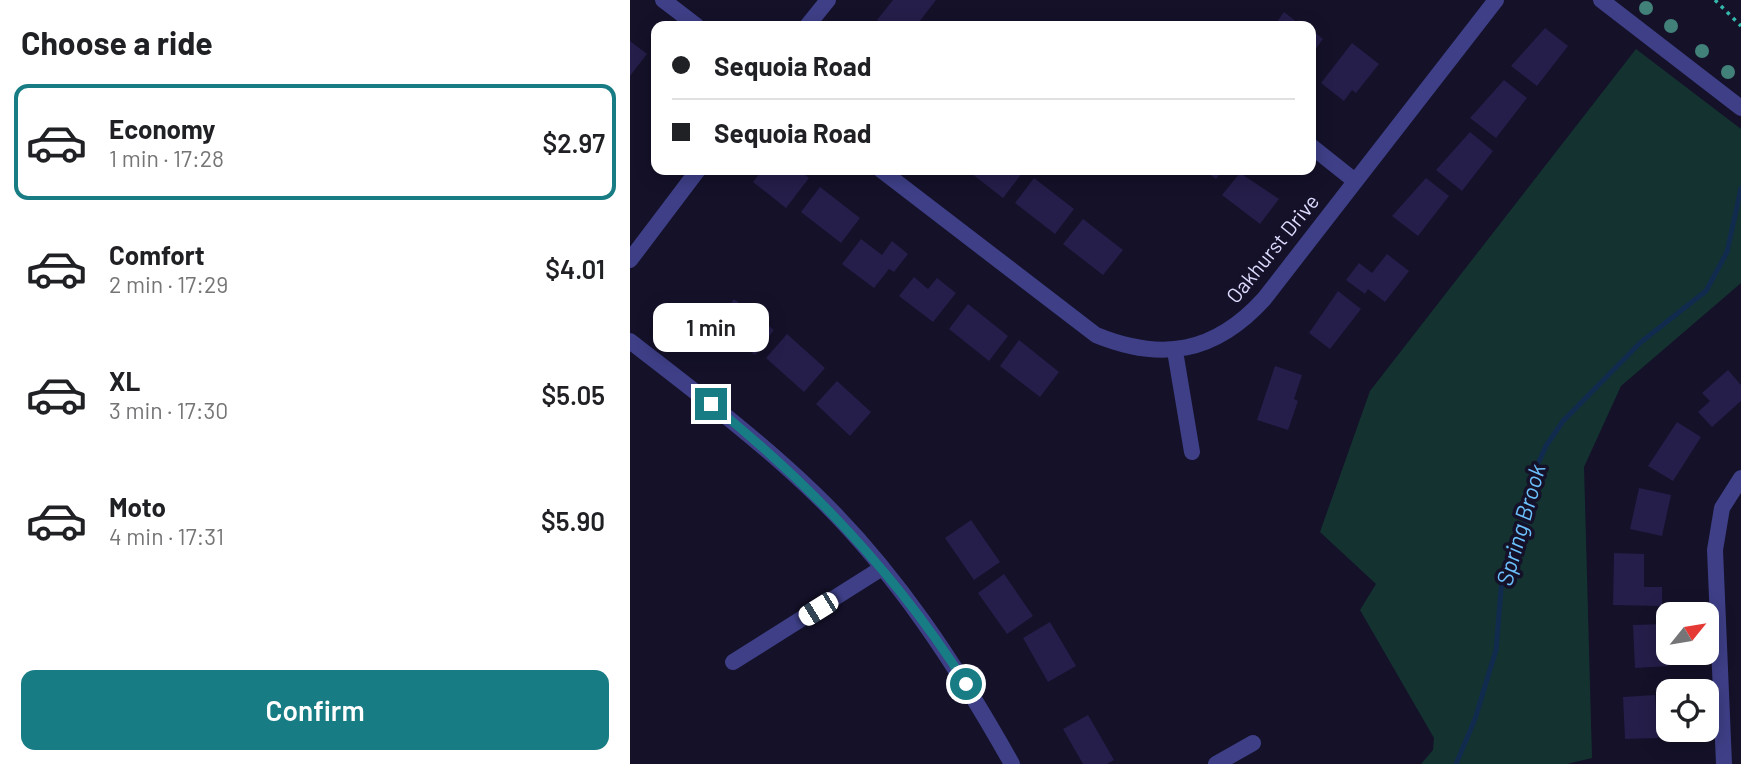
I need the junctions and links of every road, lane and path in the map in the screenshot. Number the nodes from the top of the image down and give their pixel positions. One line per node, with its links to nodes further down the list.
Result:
1 (663, 0): 6 (street)
2 (828, 0): 7 (street)
3 (1496, 0): 13 (street, Oakhurst Drive)
4 (1601, 0): 9 (street)
5 (1715, 0): 8 (path)
6 (690, 21)
7 (811, 21)
8 (1741, 26)
9 (1741, 108)
10 (1316, 150): 13 (street)
11 (694, 175): 14 (street)
12 (888, 175): 16 (street, Oakhurst Drive)
13 (1355, 181): 16 (street, Oakhurst Drive)
14 (630, 260)
15 (630, 341): 19 (street)
16 (1175, 351): 17 (street)
17 (1192, 452)
18 (1741, 478): 24 (street)
19 (882, 568): 20 (street); 22 (street)
20 (733, 662)
21 (1253, 743): 23 (street)
22 (1012, 764)
23 (1216, 764)
24 (1724, 764)

